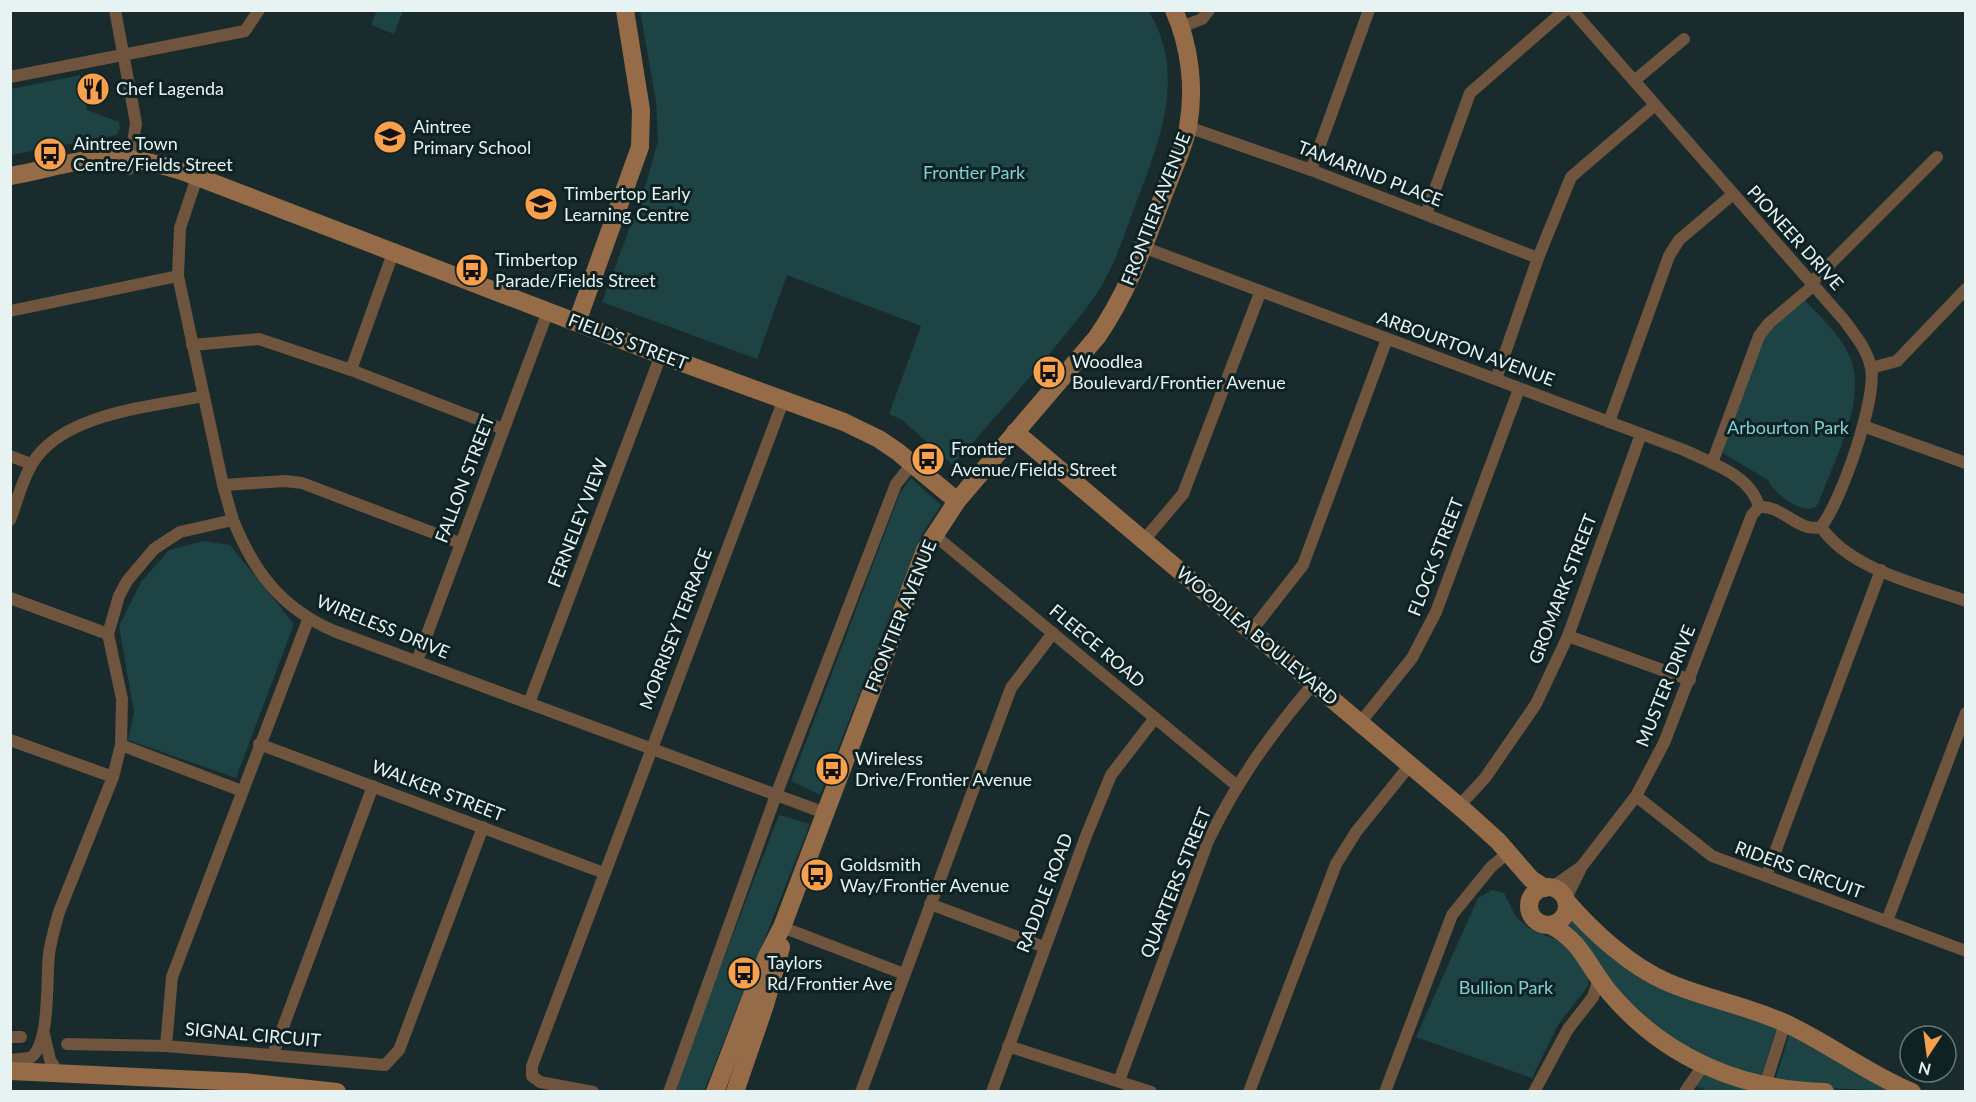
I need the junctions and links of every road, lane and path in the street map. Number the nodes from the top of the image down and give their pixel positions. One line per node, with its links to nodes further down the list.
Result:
1 (115, 10): 10 (street)
2 (259, 10): 10 (street)
3 (625, 10): 31 (street)
4 (1209, 10): 8 (street)
5 (1369, 10): 17 (street)
6 (1565, 10): 21 (street)
7 (1572, 10): 12 (street, PIONEER DRIVE)
8 (1178, 19): 14 (street, FRONTIER AVENUE)
9 (1684, 39): 12 (street)
10 (124, 55): 11 (street); 16 (street)
11 (10, 77)
12 (1635, 81): 13 (street, PIONEER DRIVE)
13 (1655, 105): 20 (street, PIONEER DRIVE); 24 (street)
14 (1188, 128): 17 (street, TAMARIND PLACE); 22 (street, FRONTIER AVENUE)
15 (1936, 157): 26 (street)
16 (130, 164): 18 (street, FIELDS STREET); 19 (street, FIELDS STREET)
17 (1311, 170): 21 (street, TAMARIND PLACE)
18 (10, 176)
19 (195, 181): 23 (street, FIELDS STREET); 25 (street, WIRELESS DRIVE)
20 (1732, 195): 26 (street, PIONEER DRIVE); 41 (street)
21 (1426, 214): 24 (street, TAMARIND PLACE)
22 (1143, 247): 28 (street, ARBOURTON AVENUE); 44 (street, FRONTIER AVENUE)
23 (393, 253): 30 (street, FIELDS STREET); 36 (street)
24 (1538, 258): 37 (street)
25 (178, 276): 29 (street); 33 (street, WIRELESS DRIVE)
26 (1812, 284): 35 (street, PIONEER DRIVE); 47 (street)
27 (1965, 289): 35 (street)
28 (1260, 293): 32 (street, ARBOURTON AVENUE); 58 (street)
29 (10, 311)
30 (548, 311): 31 (street, FIELDS STREET); 43 (street, FALLON STREET)
31 (577, 322): 34 (street, FIELDS STREET)
32 (1387, 339): 37 (street, ARBOURTON AVENUE); 64 (street)
33 (192, 345): 36 (street); 39 (street, WIRELESS DRIVE)
34 (661, 355): 40 (street, FIELDS STREET); 71 (street, FERNELEY VIEW)
35 (1871, 368): 42 (street, PIONEER DRIVE)
36 (351, 370): 43 (street)
37 (1496, 379): 38 (street, ARBOURTON AVENUE)
38 (1520, 388): 41 (street, ARBOURTON AVENUE); 74 (street, FLOCK STREET)
39 (204, 396): 49 (street); 51 (street, WIRELESS DRIVE)
40 (784, 399): 50 (street, FIELDS STREET); 78 (street, MORRISEY TERRACE)
41 (1609, 422): 45 (street, ARBOURTON AVENUE)
42 (1863, 426): 48 (street); 56 (street, PIONEER DRIVE)
43 (502, 429): 59 (street, FALLON STREET)
44 (1015, 432): 52 (street, FRONTIER AVENUE); 58 (street, WOODLEA BOULEVARD)
45 (1641, 434): 47 (street, ARBOURTON AVENUE); 67 (street, GROMARK STREET)
46 (10, 456): 49 (street)
47 (1712, 463): 53 (street, ARBOURTON AVENUE)
48 (1965, 463)
49 (32, 464): 54 (street)
50 (912, 464): 52 (street, FIELDS STREET); 84 (street)
51 (223, 485): 55 (street, WIRELESS DRIVE); 59 (street)
52 (957, 501): 57 (street, FRONTIER AVENUE)
53 (1759, 507): 56 (street); 69 (street, MUSTER DRIVE)
54 (10, 520)
55 (233, 520): 63 (street, WIRELESS DRIVE); 66 (street)
56 (1821, 527): 60 (street)
57 (933, 534): 65 (street, FLEECE ROAD); 87 (street, FRONTIER AVENUE)
58 (1144, 540): 64 (street, WOODLEA BOULEVARD)
59 (460, 543): 68 (street, FALLON STREET)
60 (1881, 570): 62 (street); 92 (street)
61 (10, 598): 66 (street)
62 (1965, 602)
63 (308, 620): 68 (street, WIRELESS DRIVE); 76 (street, SIGNAL CIRCUIT)
64 (1252, 630): 70 (street, WOODLEA BOULEVARD)
65 (1053, 633): 73 (street, FLEECE ROAD); 94 (street)
66 (108, 634): 77 (street)
67 (1568, 636): 69 (street); 86 (street, GROMARK STREET)
68 (417, 661): 71 (street, WIRELESS DRIVE)
69 (1690, 680): 85 (street, MUSTER DRIVE)
70 (1314, 683): 74 (street, WOODLEA BOULEVARD); 82 (street, QUARTERS STREET)
71 (530, 703): 78 (street, WIRELESS DRIVE)
72 (1965, 713): 96 (street)
73 (1155, 718): 82 (street, FLEECE ROAD); 99 (street, RADDLE ROAD)
74 (1360, 723): 79 (street, WOODLEA BOULEVARD)
75 (10, 740): 80 (street)
76 (260, 744): 81 (street, WALKER STREET); 83 (street, SIGNAL CIRCUIT)
77 (121, 745): 80 (street); 83 (street)
78 (650, 748): 84 (street, WIRELESS DRIVE); 91 (street, MORRISEY TERRACE)
79 (1410, 765): 86 (street, WOODLEA BOULEVARD); 127 (street)
80 (113, 777): 104 (street)
81 (373, 786): 88 (street, WALKER STREET); 109 (street)
82 (1236, 786): 114 (street, QUARTERS STREET)
83 (242, 790): 106 (street, SIGNAL CIRCUIT)
84 (776, 795): 87 (street, WIRELESS DRIVE); 120 (street)
85 (1636, 796): 90 (street, MUSTER DRIVE); 92 (street, RIDERS CIRCUIT)
86 (1459, 806): 89 (street, WOODLEA BOULEVARD)
87 (825, 813): 98 (street, FRONTIER AVENUE)
88 (483, 827): 91 (street, WALKER STREET); 109 (street, SIGNAL CIRCUIT)
89 (1504, 849): 93 (street, WOODLEA BOULEVARD); 95 (street, WOODLEA BOULEVARD); 128 (street)
90 (1582, 866): 93 (street, MUSTER DRIVE); 93 (street, MUSTER DRIVE)
91 (604, 873): 119 (street, MORRISEY TERRACE)
92 (1766, 876): 96 (street, RIDERS CIRCUIT)
93 (1557, 894): 95 (street); 97 (street); 103 (street, WOODLEA BOULEVARD)
94 (930, 904): 99 (street); 101 (street)
95 (1530, 911): 97 (street)
96 (1887, 921): 100 (street, RIDERS CIRCUIT)
97 (1550, 925): 102 (street)
98 (782, 927): 101 (street); 108 (street, FRONTIER AVENUE); 121 (street, FRONTIER AVENUE)
99 (1044, 947): 107 (street, RADDLE ROAD)
100 (1965, 951)
101 (904, 974): 124 (street)
102 (1601, 990): 113 (street); 129 (street)
103 (1785, 1023): 116 (street); 131 (street, WOODLEA BOULEVARD)
104 (43, 1033): 110 (street); 112 (street)
105 (67, 1044): 106 (street)
106 (166, 1046): 109 (street, SIGNAL CIRCUIT)
107 (1008, 1046): 114 (street); 125 (street, RADDLE ROAD)
108 (750, 1052): 122 (street, FRONTIER AVENUE); 123 (street)
109 (273, 1054)
110 (10, 1060)
111 (10, 1071): 112 (street)
112 (58, 1072): 115 (street)
113 (1694, 1080): 116 (street)
114 (1119, 1081): 126 (street)
115 (243, 1082): 117 (street); 118 (street)
116 (1765, 1085): 130 (street)
117 (283, 1092)
118 (337, 1092)
119 (592, 1092)
120 (669, 1092)
121 (715, 1092)
122 (735, 1092)
123 (743, 1092)
124 (861, 1092)
125 (992, 1092)
126 (1151, 1092)
127 (1249, 1092)
128 (1385, 1092)
129 (1534, 1092)
130 (1825, 1092)
131 (1912, 1092)

